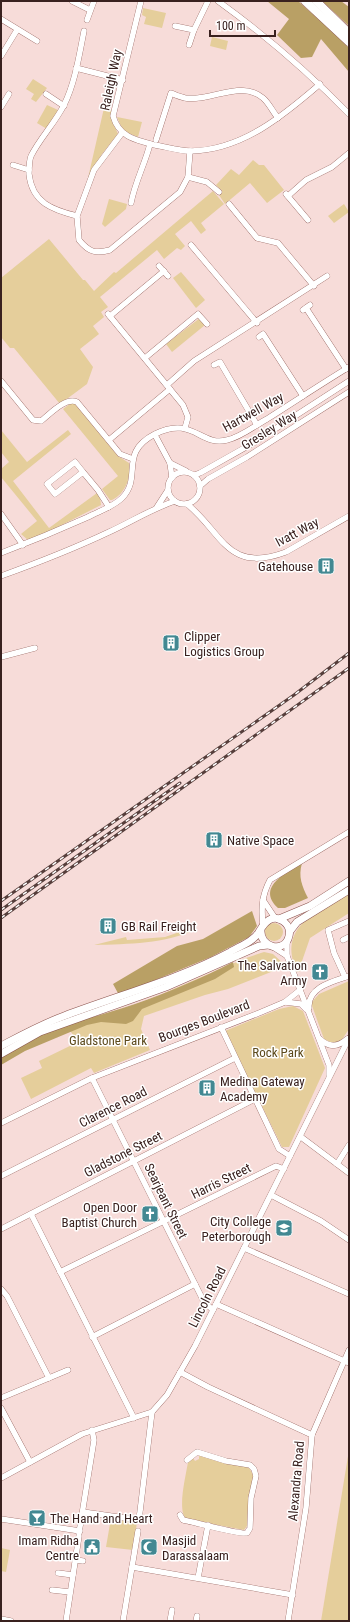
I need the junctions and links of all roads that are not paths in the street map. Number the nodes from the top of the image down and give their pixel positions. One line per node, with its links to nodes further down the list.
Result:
1 (72, 1): 8 (street)
2 (94, 1): 8 (street)
3 (141, 1): 21 (street, Raleigh Way)
4 (208, 1): 13 (street)
5 (218, 1): 22 (street)
6 (305, 1): 17 (highway)
7 (316, 1): 15 (highway)
8 (90, 10): 10 (street)
9 (1, 19): 12 (street)
10 (87, 20)
11 (175, 26): 13 (street)
12 (17, 30): 16 (street); 19 (street)
13 (194, 30): 18 (street)
14 (84, 32): 20 (street)
15 (349, 33)
16 (37, 41)
17 (349, 42)
18 (189, 45)
19 (1, 56)
20 (76, 68): 21 (street); 26 (street)
21 (123, 80): 29 (street, Raleigh Way)
22 (320, 84): 27 (street); 28 (street)
23 (9, 94): 25 (street)
24 (46, 94): 26 (street)
25 (1, 106)
26 (64, 106): 35 (street)
27 (349, 114)
28 (278, 118): 30 (street); 32 (street)
29 (122, 133): 31 (street); 40 (street)
30 (156, 140)
31 (150, 144): 32 (street); 38 (street)
32 (190, 151): 36 (street)
33 (349, 153): 41 (street)
34 (12, 165): 35 (street)
35 (29, 170): 40 (street)
36 (188, 176): 37 (street); 40 (street)
37 (219, 192)
38 (131, 203)
39 (229, 204): 47 (street)
40 (77, 216)
41 (308, 220)
42 (191, 245): 49 (street)
43 (160, 266): 44 (street)
44 (164, 271): 45 (street); 52 (street)
45 (168, 276)
46 (327, 276): 47 (street)
47 (314, 286): 49 (street)
48 (306, 308): 54 (street)
49 (257, 322): 57 (street)
50 (206, 324): 52 (street)
51 (263, 334): 59 (street)
52 (145, 358): 57 (street)
53 (214, 366): 60 (street)
54 (348, 368): 59 (street, Hartwell Way)
55 (1, 381): 63 (street)
56 (349, 381): 68 (street, Gresley Way)
57 (169, 387): 61 (street); 63 (street)
58 (349, 392): 70 (street, Gresley Way)
59 (303, 396): 60 (street, Hartwell Way)
60 (257, 424): 61 (street, Hartwell Way)
61 (185, 428): 62 (street, Hartwell Way)
62 (155, 434): 64 (street, Hartwell Way); 65 (street)
63 (109, 440): 64 (street)
64 (132, 459): 75 (street, Hartwell Way)
65 (170, 463): 67 (street); 69 (street)
66 (83, 472): 66 (street); 75 (street)
67 (188, 472): 68 (street); 69 (street)
68 (194, 475): 70 (street)
69 (172, 478): 71 (street)
70 (200, 486): 72 (street)
71 (168, 490): 73 (street); 76 (street)
72 (196, 500): 74 (street); 77 (street)
73 (175, 501): 74 (street); 76 (street)
74 (187, 504): 77 (street, Ivatt Way)
75 (108, 507): 80 (street, Hartwell Way)
76 (157, 507): 82 (street)
77 (198, 513): 79 (street, Ivatt Way)
78 (1, 514): 80 (street)
79 (349, 516)
80 (24, 545): 81 (street, Hartwell Way)
81 (1, 553)
82 (1, 576)
83 (35, 648): 84 (street)
84 (1, 657)
85 (349, 832): 88 (street)
86 (349, 881): 89 (main road)
87 (349, 890): 89 (main road)
88 (263, 900): 91 (street); 93 (street)
89 (326, 900): 90 (main road)
90 (312, 909): 91 (main road); 94 (main road)
91 (277, 918): 93 (main road); 94 (main road)
92 (349, 921): 98 (street)
93 (262, 927): 96 (main road); 106 (main road)
94 (290, 931): 95 (main road)
95 (287, 941): 96 (main road); 97 (street)
96 (270, 946): 97 (street); 107 (main road)
97 (287, 956): 99 (street)
98 (347, 977): 100 (street)
99 (300, 990): 100 (street); 101 (street, Bourges Boulevard); 102 (street)
100 (313, 993): 102 (street)
101 (285, 1002): 102 (street); 103 (street, Bourges Boulevard)
102 (309, 1014): 104 (street)
103 (221, 1027): 108 (street); 110 (street, Bourges Boulevard)
104 (318, 1038): 105 (street); 109 (street)
105 (349, 1038): 109 (street, Lincoln Road)
106 (1, 1046)
107 (1, 1054)
108 (235, 1058): 111 (street); 112 (street, Clarence Road)
109 (329, 1077): 114 (street, Lincoln Road)
110 (92, 1078): 112 (street, Searjeant Street); 113 (street, Bourges Boulevard)
111 (255, 1099): 116 (street); 117 (street, Gladstone Street)
112 (113, 1119): 117 (street, Searjeant Street); 121 (street, Clarence Road)
113 (1, 1123)
114 (301, 1137): 116 (street, Lincoln Road); 118 (street)
115 (349, 1145): 118 (street)
116 (290, 1156): 119 (street, Lincoln Road)
117 (134, 1160): 123 (street, Gladstone Street); 124 (street, Searjeant Street)
118 (337, 1164): 120 (street)
119 (284, 1169): 122 (street, Lincoln Road); 124 (street, Harris Street)
120 (349, 1173)
121 (1, 1176)
122 (271, 1195): 126 (street); 127 (street, Lincoln Road)
123 (31, 1214): 125 (street, Gladstone Street); 128 (street)
124 (164, 1222): 128 (street, Harris Street); 129 (street, Searjeant Street)
125 (1, 1229)
126 (349, 1240)
127 (244, 1248): 131 (street); 132 (street, Lincoln Road)
128 (60, 1272): 133 (street)
129 (195, 1284): 132 (street, Searjeant Street); 133 (street)
130 (1, 1289): 138 (street)
131 (349, 1294)
132 (214, 1307): 135 (street); 137 (street, Lincoln Road)
133 (92, 1337): 142 (street)
134 (349, 1350): 135 (street, Alexandra Road)
135 (347, 1362): 144 (street, Alexandra Road)
136 (68, 1370): 138 (street)
137 (180, 1372): 141 (street, Lincoln Road); 144 (street)
138 (49, 1378): 139 (street)
139 (1, 1398)
140 (1, 1408): 146 (street)
141 (152, 1412): 142 (street, Lincoln Road); 148 (street)
142 (134, 1418): 143 (street, Lincoln Road)
143 (92, 1430): 146 (street, Lincoln Road); 148 (street)
144 (312, 1435): 164 (street, Alexandra Road)
145 (187, 1460): 151 (street)
146 (30, 1462): 147 (street, Lincoln Road)
147 (1, 1478)
148 (83, 1512): 153 (street)
149 (180, 1515): 151 (street)
150 (1, 1519): 153 (street)
151 (208, 1525): 161 (street)
152 (138, 1531): 155 (street)
153 (79, 1533): 156 (street)
154 (129, 1542): 155 (street)
155 (136, 1543): 158 (street)
156 (75, 1560): 157 (street); 160 (street)
157 (83, 1561)
158 (132, 1566): 161 (street); 169 (street)
159 (58, 1573): 160 (street)
160 (72, 1575): 163 (street)
161 (198, 1578): 164 (street)
162 (52, 1590): 163 (street)
163 (70, 1592): 168 (street)
164 (293, 1595): 171 (street, Alexandra Road)
165 (172, 1610): 170 (street)
166 (2, 1620): 167 (street)
167 (11, 1621)
168 (66, 1621)
169 (123, 1621)
170 (170, 1621)
171 (288, 1621)

